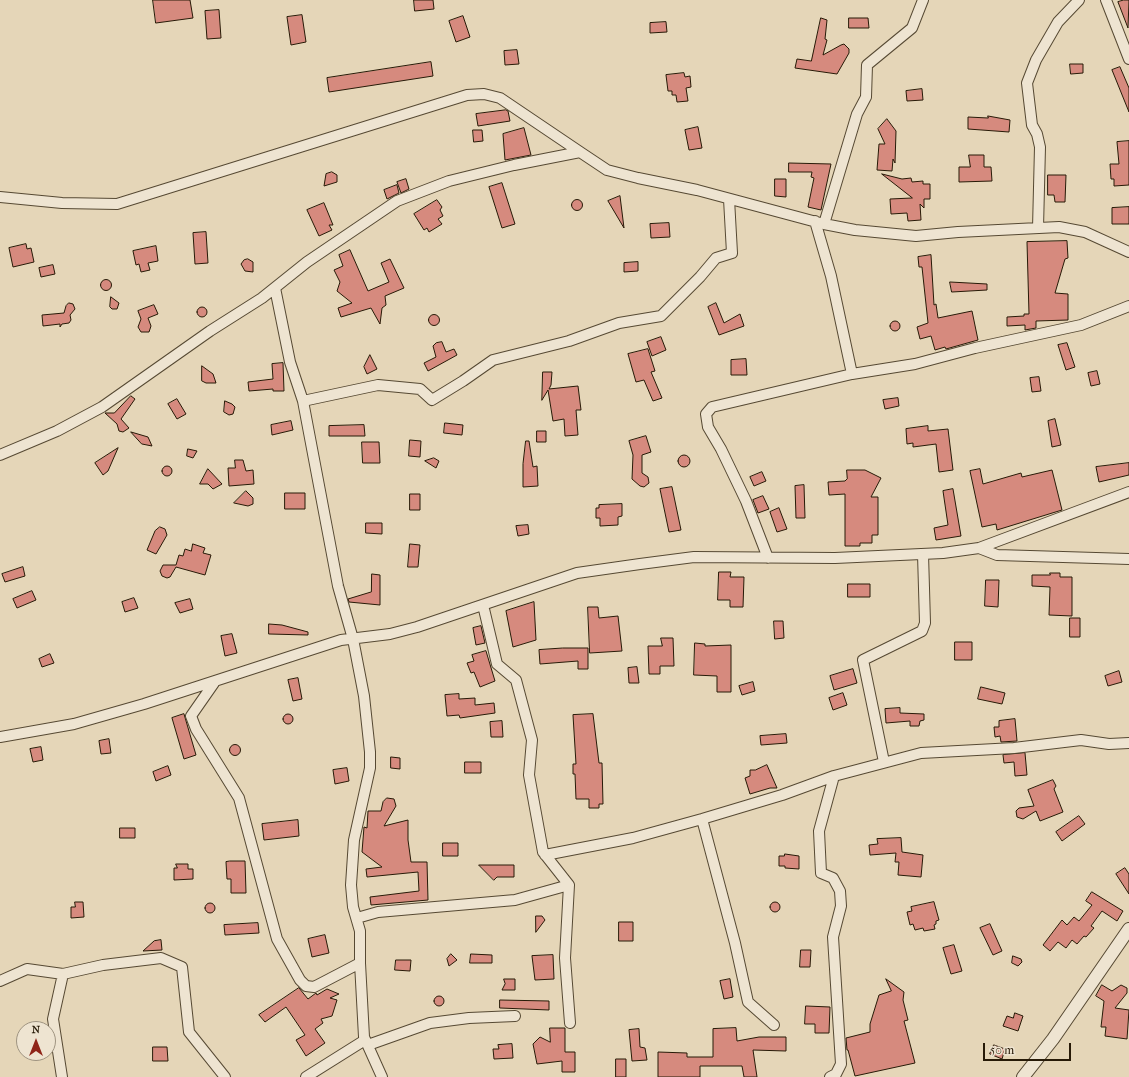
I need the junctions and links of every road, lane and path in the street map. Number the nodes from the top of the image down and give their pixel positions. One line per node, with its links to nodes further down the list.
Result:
1 (923, 0): 8 (street)
2 (1079, 0): 9 (street)
3 (1106, 0): 4 (street)
4 (1129, 60)
5 (580, 152): 6 (street); 7 (street); 11 (street)
6 (0, 197)
7 (729, 199): 8 (street); 14 (street)
8 (819, 223): 9 (street); 13 (street)
9 (1038, 228): 10 (street)
10 (1129, 252)
11 (275, 288): 14 (street); 15 (street)
12 (1129, 306): 13 (street)
13 (852, 374): 19 (street)
14 (303, 401): 22 (street)
15 (0, 455)
16 (1129, 492): 17 (street)
17 (979, 548): 18 (street); 20 (street)
18 (923, 554): 19 (street); 26 (street)
19 (768, 558): 21 (street)
20 (1129, 560)
21 (483, 605): 22 (street); 29 (street)
22 (353, 638): 23 (street); 31 (street)
23 (214, 683): 24 (street); 33 (street)
24 (0, 737)
25 (1129, 743): 26 (street)
26 (884, 762): 27 (street)
27 (834, 776): 28 (street); 44 (street)
28 (702, 819): 29 (street); 38 (street)
29 (545, 855): 30 (street)
30 (569, 885): 31 (street); 37 (street)
31 (357, 918): 33 (street)
32 (1129, 929): 45 (street)
33 (360, 962): 39 (street)
34 (64, 974): 35 (street); 40 (street); 41 (street)
35 (0, 981)
36 (515, 1016): 39 (street)
37 (570, 1023)
38 (774, 1025)
39 (366, 1042): 42 (street); 43 (street)
40 (62, 1077)
41 (225, 1077)
42 (306, 1077)
43 (382, 1077)
44 (830, 1077)
45 (1023, 1077)

